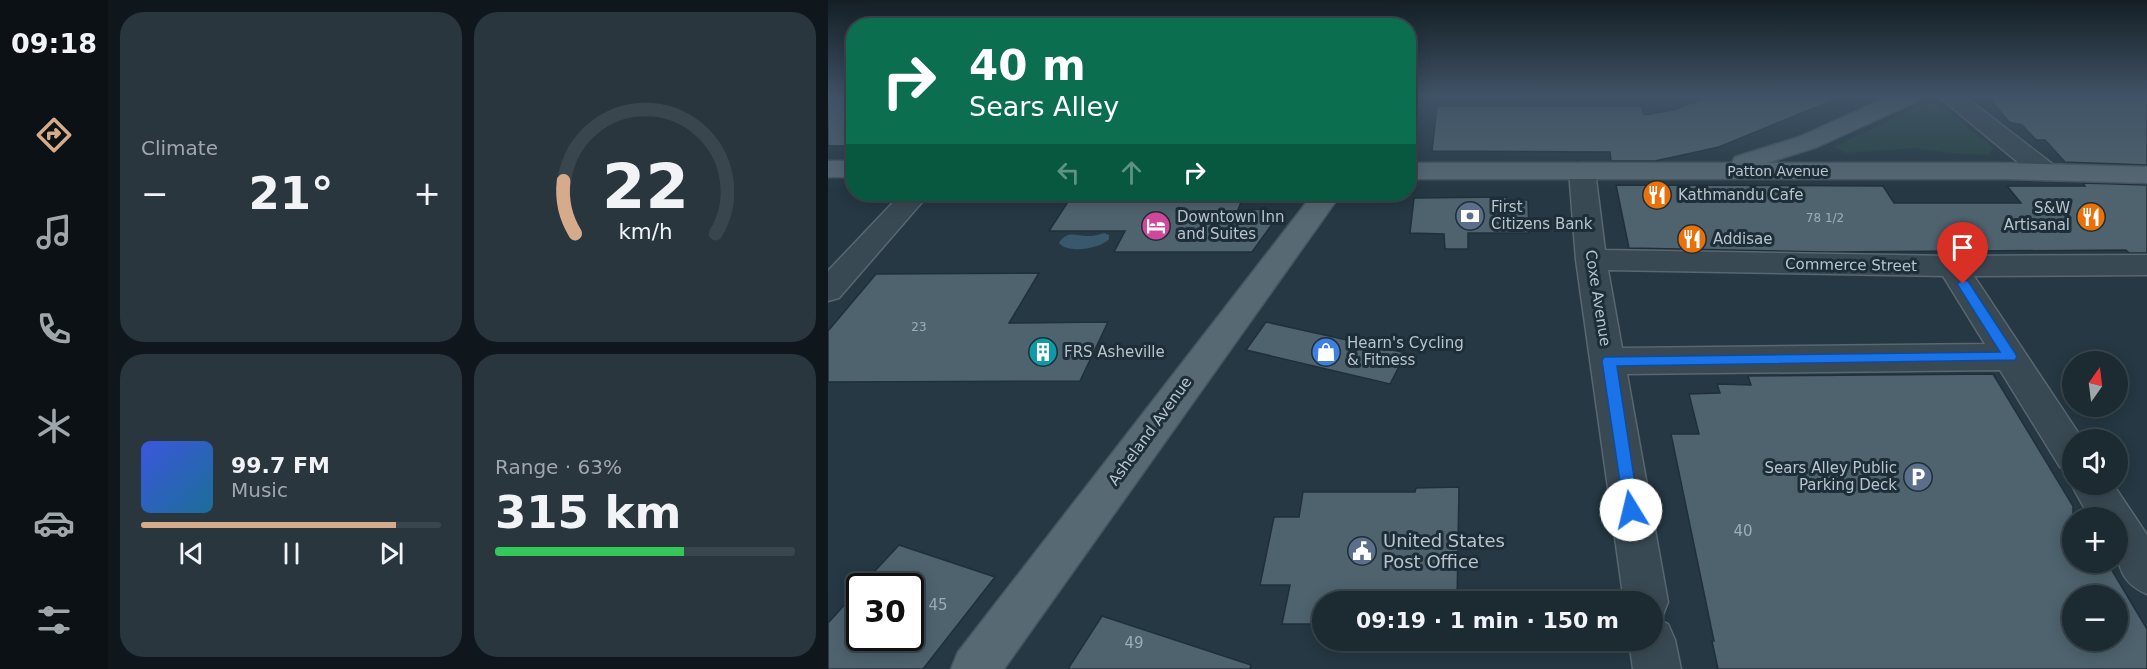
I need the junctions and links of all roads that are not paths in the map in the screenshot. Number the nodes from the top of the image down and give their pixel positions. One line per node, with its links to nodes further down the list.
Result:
1 (1841, 127): 7 (main road)
2 (1989, 127): 8 (street)
3 (846, 169): 4 (main road)
4 (828, 170)
5 (1416, 171): 6 (main road, Patton Avenue)
6 (1582, 171): 7 (main road, Patton Avenue); 12 (street, Coxe Avenue)
7 (1714, 171): 8 (main road, Patton Avenue)
8 (2046, 172): 9 (main road, Patton Avenue)
9 (2147, 175)
10 (909, 201): 15 (street)
11 (1322, 201): 23 (main road, Asheland Avenue)
12 (1591, 260): 14 (street, Commerce Street); 17 (street, Coxe Avenue)
13 (2147, 265): 14 (street, Commerce Street)
14 (1952, 266): 16 (street)
15 (828, 290)
16 (2010, 357): 17 (street); 18 (street)
17 (1609, 361): 21 (street, Coxe Avenue)
18 (2062, 439)
19 (2128, 543): 20 (street)
20 (2147, 573)
21 (1644, 591)
22 (1654, 651): 24 (street)
23 (975, 669)
24 (1657, 669)

